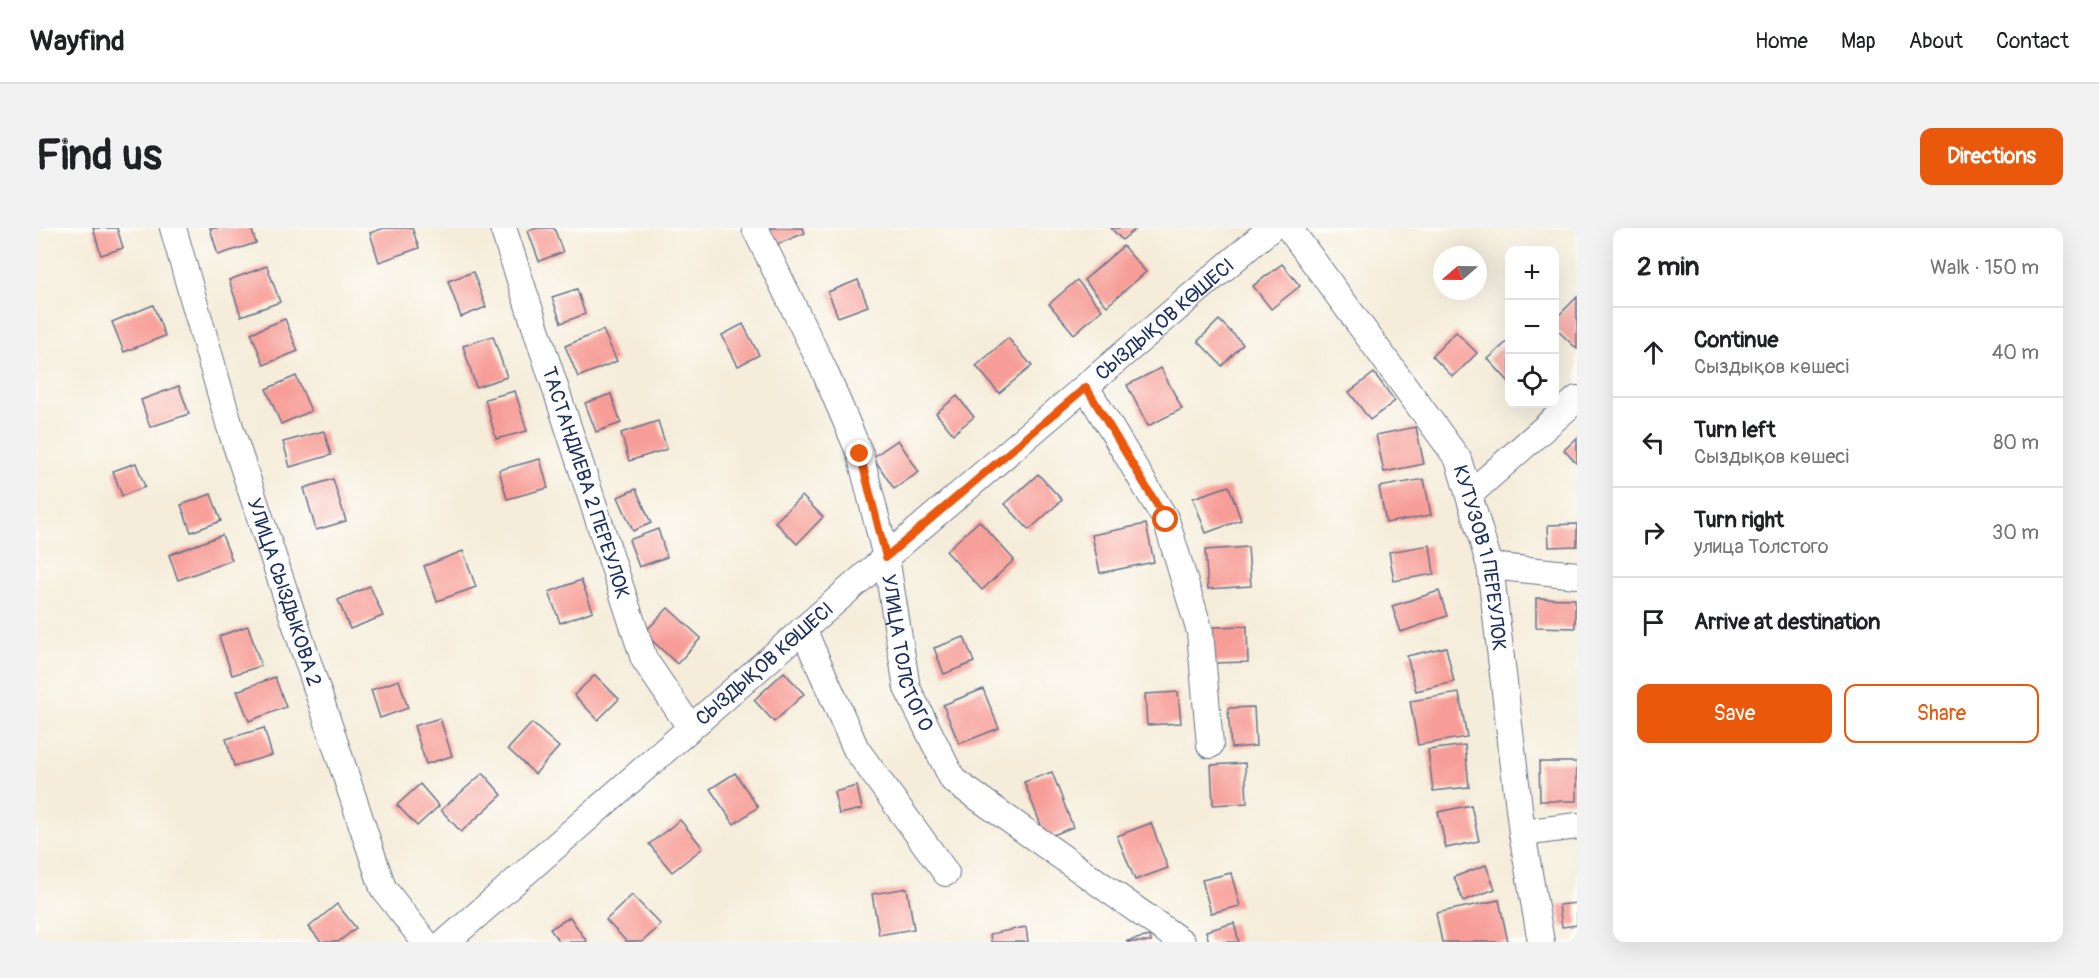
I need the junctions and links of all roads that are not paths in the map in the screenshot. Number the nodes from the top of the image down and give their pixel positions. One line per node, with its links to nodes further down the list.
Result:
1 (173, 228): 18 (street, УЛИЦА СЫЗДЫКОВА 2)
2 (503, 228): 13 (street, ТАСТАНДИЕВА 2 ПЕРЕУЛОК)
3 (755, 228): 9 (street, УЛИЦА ТОЛСТОГО)
4 (1271, 228): 6 (street, СЫЗДЫҚОВ КӨШЕСІ)
5 (1289, 228): 8 (street, КУТУЗОВ 1 ПЕРЕУЛОК)
6 (1086, 387): 9 (street, СЫЗДЫҚОВ КӨШЕСІ); 14 (street, СЫЗДЫҚОВ КӨШЕСІ)
7 (1577, 399): 8 (street)
8 (1470, 494): 10 (street, КУТУЗОВ 1 ПЕРЕУЛОК)
9 (886, 557): 12 (street, СЫЗДЫҚОВ КӨШЕСІ); 20 (street, УЛИЦА ТОЛСТОГО)
10 (1490, 566): 11 (street); 16 (street, КУТУЗОВ 1 ПЕРЕУЛОК)
11 (1577, 575)
12 (803, 629): 13 (street, СЫЗДЫҚОВ КӨШЕСІ); 17 (street)
13 (690, 727): 19 (street, СЫЗДЫҚОВ КӨШЕСІ)
14 (1210, 745)
15 (1577, 826): 16 (street)
16 (1522, 833): 21 (street, КУТУЗОВ 1 ПЕРЕУЛОК)
17 (946, 873)
18 (425, 942)
19 (446, 942)
20 (1182, 942)
21 (1541, 942)

